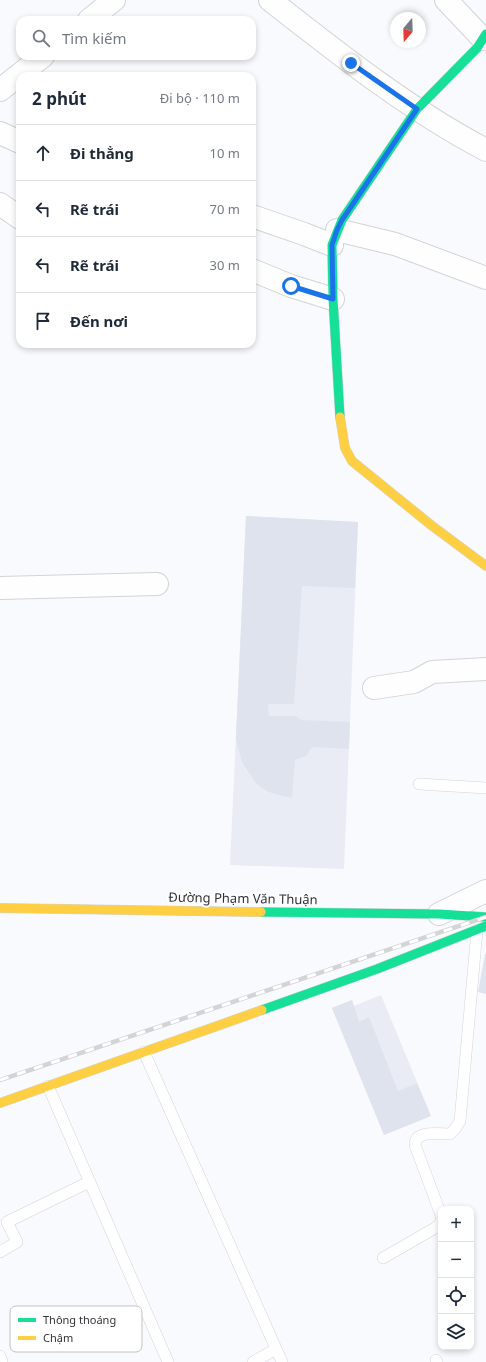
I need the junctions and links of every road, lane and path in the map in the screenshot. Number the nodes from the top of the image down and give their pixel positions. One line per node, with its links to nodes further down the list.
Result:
1 (114, 0): 4 (street)
2 (270, 0): 10 (street)
3 (446, 0): 5 (street)
4 (94, 16)
5 (485, 36): 10 (street)
6 (38, 60): 7 (street)
7 (23, 72)
8 (16, 77): 9 (street)
9 (0, 90)
10 (417, 109): 13 (street); 17 (street)
11 (0, 133): 12 (street)
12 (16, 140)
13 (486, 150)
14 (0, 204): 15 (street)
15 (16, 215)
16 (256, 217): 17 (street)
17 (334, 238): 19 (street); 20 (street)
18 (256, 272): 20 (street)
19 (486, 278)
20 (333, 299): 21 (street)
21 (486, 566)
22 (157, 584): 23 (street)
23 (0, 588)
24 (486, 669): 25 (street)
25 (374, 688)
26 (419, 784): 27 (lane)
27 (486, 788)
28 (486, 891): 30 (street)
29 (0, 908): 30 (street, Đường Phạm Văn Thuận)
30 (439, 914): 31 (street, Đường Phạm Văn Thuận)
31 (486, 917)
32 (481, 928): 33 (street); 37 (lane)
33 (144, 1052): 34 (street); 41 (lane)
34 (48, 1086): 35 (street); 36 (lane)
35 (0, 1103)
36 (89, 1182): 39 (lane); 44 (lane)
37 (438, 1207)
38 (438, 1226): 40 (lane)
39 (0, 1252)
40 (383, 1258)
41 (276, 1348): 45 (lane); 46 (lane)
42 (0, 1356): 43 (lane)
43 (2, 1362)
44 (168, 1362)
45 (253, 1362)
46 (282, 1362)

